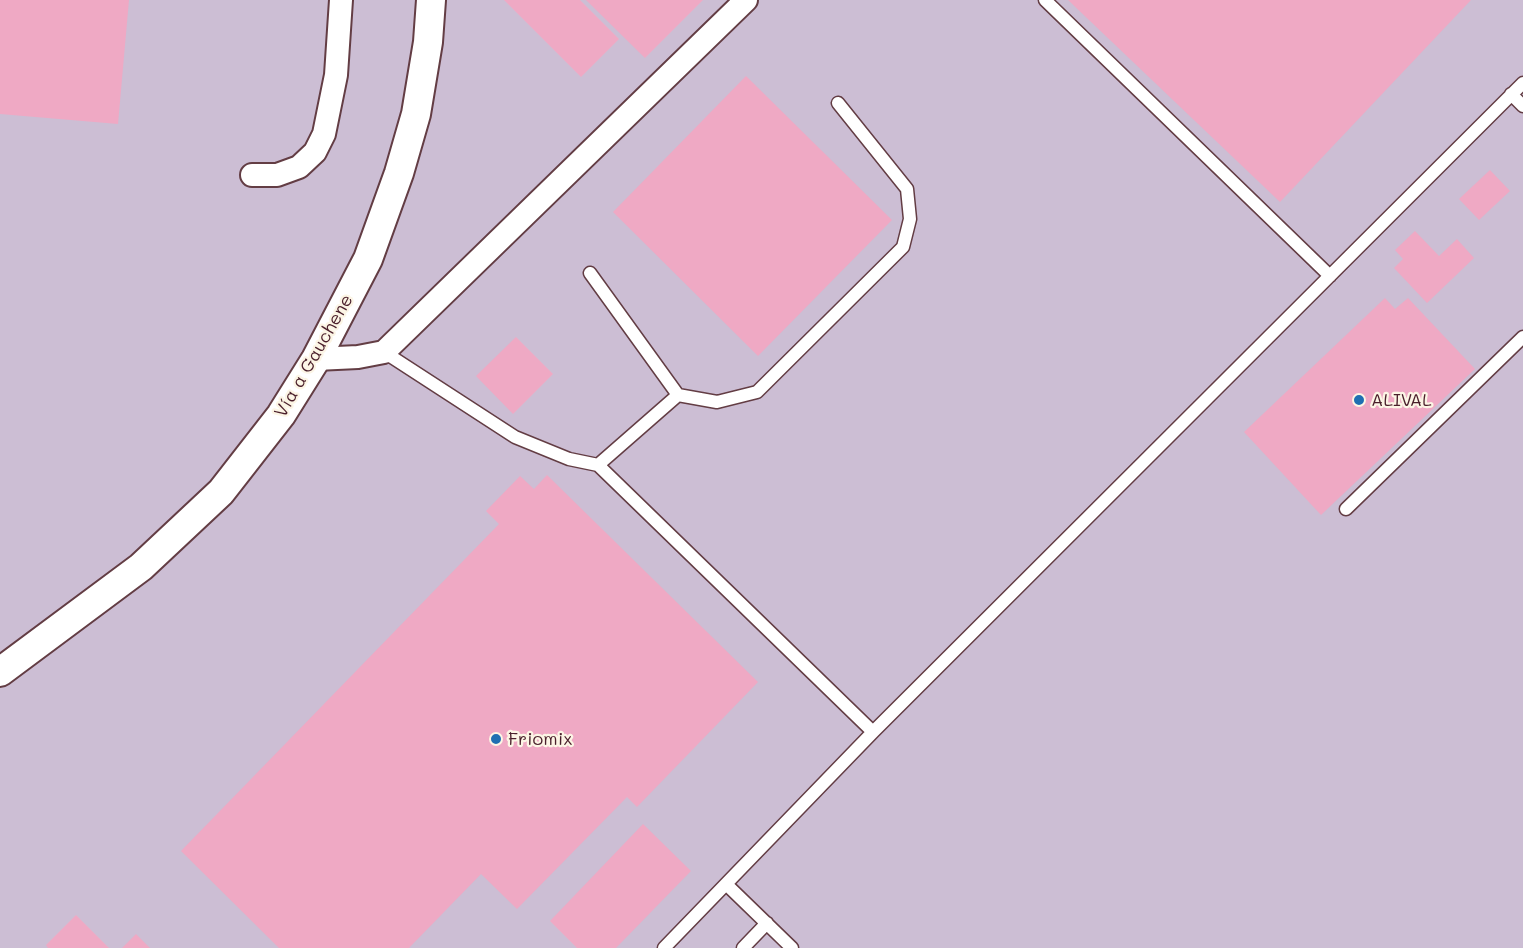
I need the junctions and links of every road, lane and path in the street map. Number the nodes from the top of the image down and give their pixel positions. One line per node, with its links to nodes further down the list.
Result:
1 (341, 0): 9 (street)
2 (431, 0): 14 (street, Vía a Gauchene)
3 (746, 0): 13 (street)
4 (1045, 0): 11 (lane)
5 (1523, 82): 6 (lane)
6 (1511, 94): 8 (lane); 11 (lane)
7 (838, 103): 15 (lane)
8 (1523, 106)
9 (252, 175)
10 (590, 273): 15 (lane)
11 (1330, 276): 19 (lane)
12 (1523, 337): 17 (lane)
13 (384, 352): 14 (street); 16 (lane)
14 (316, 359): 18 (street, Vía a Gauchene)
15 (678, 395): 16 (lane)
16 (598, 465): 19 (lane)
17 (1346, 509)
18 (0, 672)
19 (873, 732): 20 (lane)
20 (726, 884): 21 (lane); 23 (lane)
21 (767, 923): 22 (lane); 24 (lane)
22 (786, 946)
23 (664, 948)
24 (743, 948)

